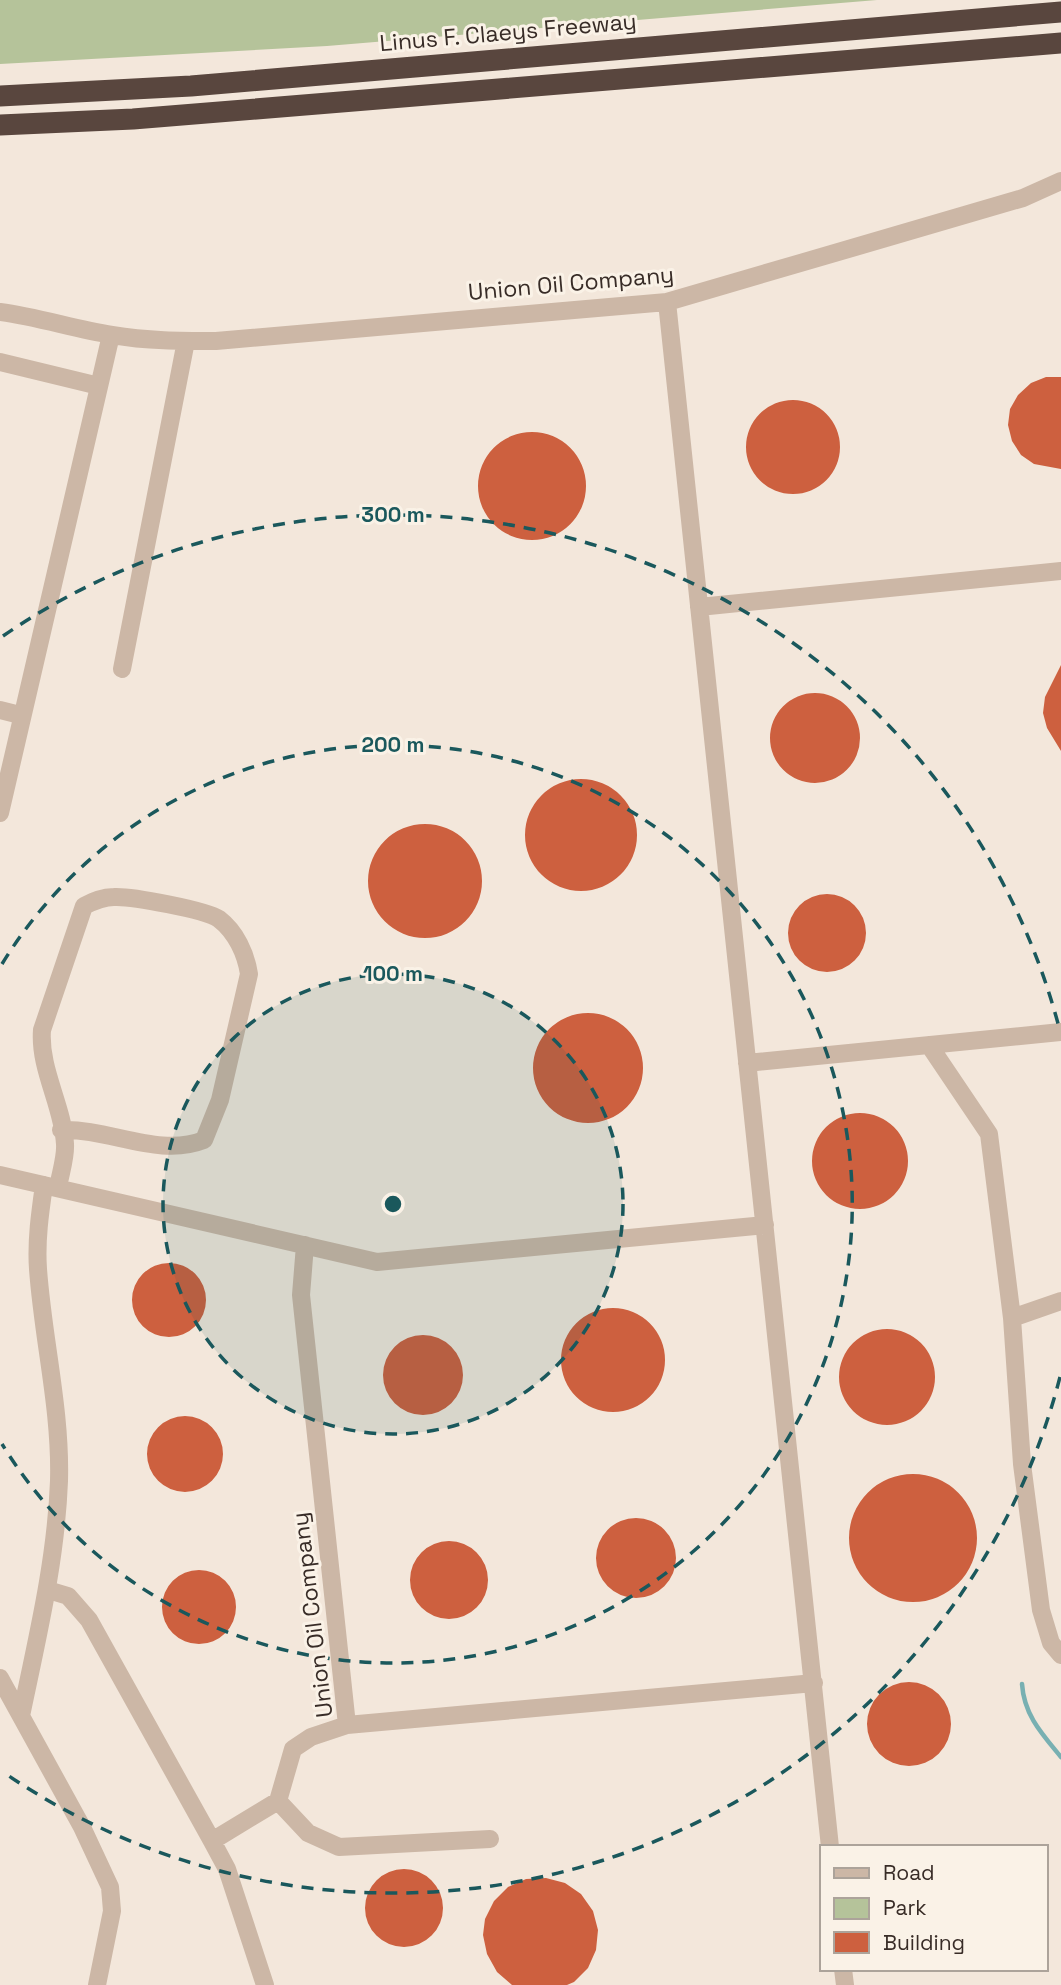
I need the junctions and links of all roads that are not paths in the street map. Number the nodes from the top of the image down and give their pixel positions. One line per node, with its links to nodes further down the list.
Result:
1 (1061, 12): 3 (highway, Linus F. Claeys Freeway)
2 (1061, 43): 4 (highway)
3 (0, 96)
4 (0, 125)
5 (1061, 181): 6 (street, Union Oil Company)
6 (667, 302): 9 (street, Union Oil Company); 13 (street)
7 (0, 312): 8 (street, Union Oil Company)
8 (111, 335): 9 (street, Union Oil Company); 11 (street)
9 (186, 341): 14 (street)
10 (0, 362): 11 (street)
11 (99, 386): 16 (street)
12 (1061, 571): 13 (street)
13 (699, 607): 20 (street)
14 (122, 669)
15 (0, 710): 16 (street)
16 (20, 715): 17 (street)
17 (0, 813)
18 (1061, 1032): 19 (street)
19 (929, 1045): 20 (street); 27 (street)
20 (747, 1063): 24 (street)
21 (61, 1130): 21 (street); 23 (street)
22 (0, 1175): 23 (street)
23 (51, 1186): 25 (street); 28 (street)
24 (765, 1225): 25 (street); 31 (street)
25 (305, 1245): 33 (street, Union Oil Company)
26 (1061, 1301): 27 (street)
27 (1012, 1318): 29 (street)
28 (48, 1590): 32 (street); 36 (street)
29 (1061, 1655)
30 (0, 1678): 32 (street)
31 (814, 1683): 33 (street, Union Oil Company); 37 (street)
32 (21, 1716): 38 (street)
33 (347, 1726): 34 (street)
34 (278, 1801): 35 (street); 36 (street)
35 (490, 1839)
36 (212, 1841): 39 (street)
37 (830, 1845)
38 (97, 1985)
39 (265, 1985)

